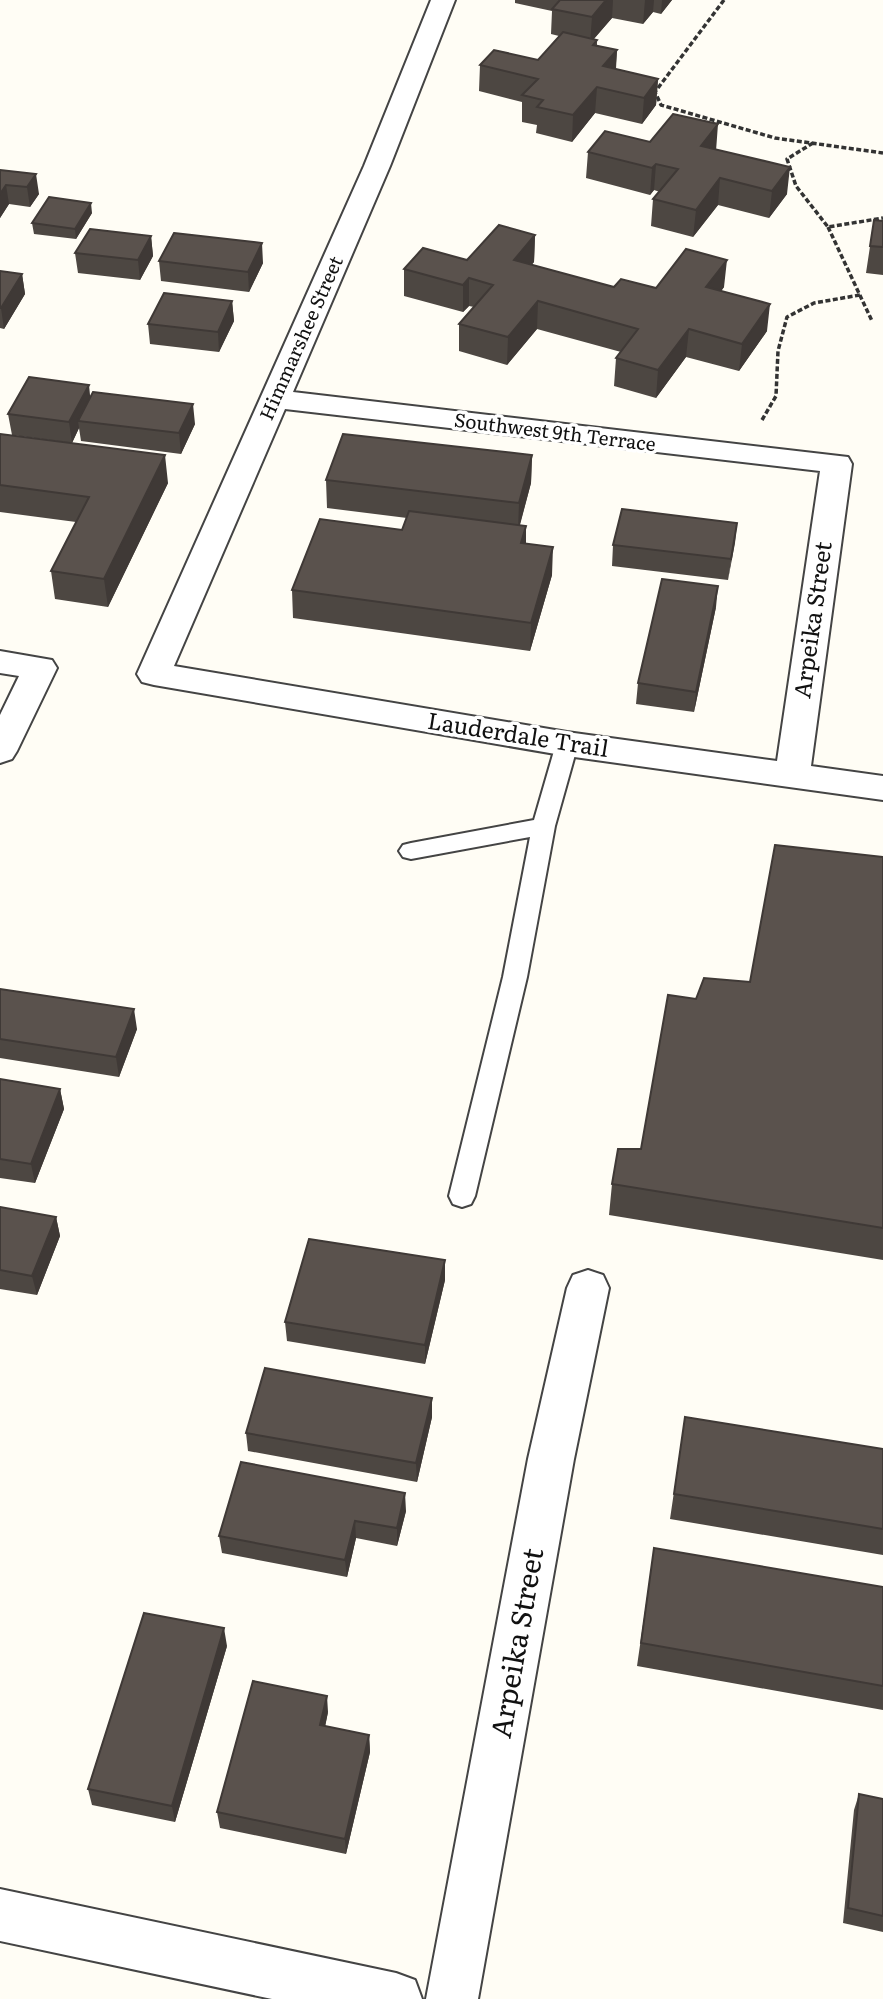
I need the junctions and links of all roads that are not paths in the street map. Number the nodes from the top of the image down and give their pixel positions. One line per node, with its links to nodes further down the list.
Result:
1 (443, 0): 2 (street, Himmarshee Street)
2 (274, 399): 3 (street, Southwest 9th Terrace); 5 (street, Himmarshee Street)
3 (836, 464): 8 (street, Arpeika Street)
4 (0, 662): 7 (street)
5 (154, 674): 6 (street, Lauderdale Trail)
6 (567, 744): 8 (street, Lauderdale Trail); 10 (lane)
7 (0, 751)
8 (792, 776): 9 (street, Lauderdale Trail)
9 (883, 788)
10 (544, 826): 11 (lane); 12 (lane)
11 (411, 852)
12 (462, 1196)
13 (588, 1288): 16 (street, Arpeika Street)
14 (0, 1915): 15 (street)
15 (396, 1999)
16 (452, 1999)

